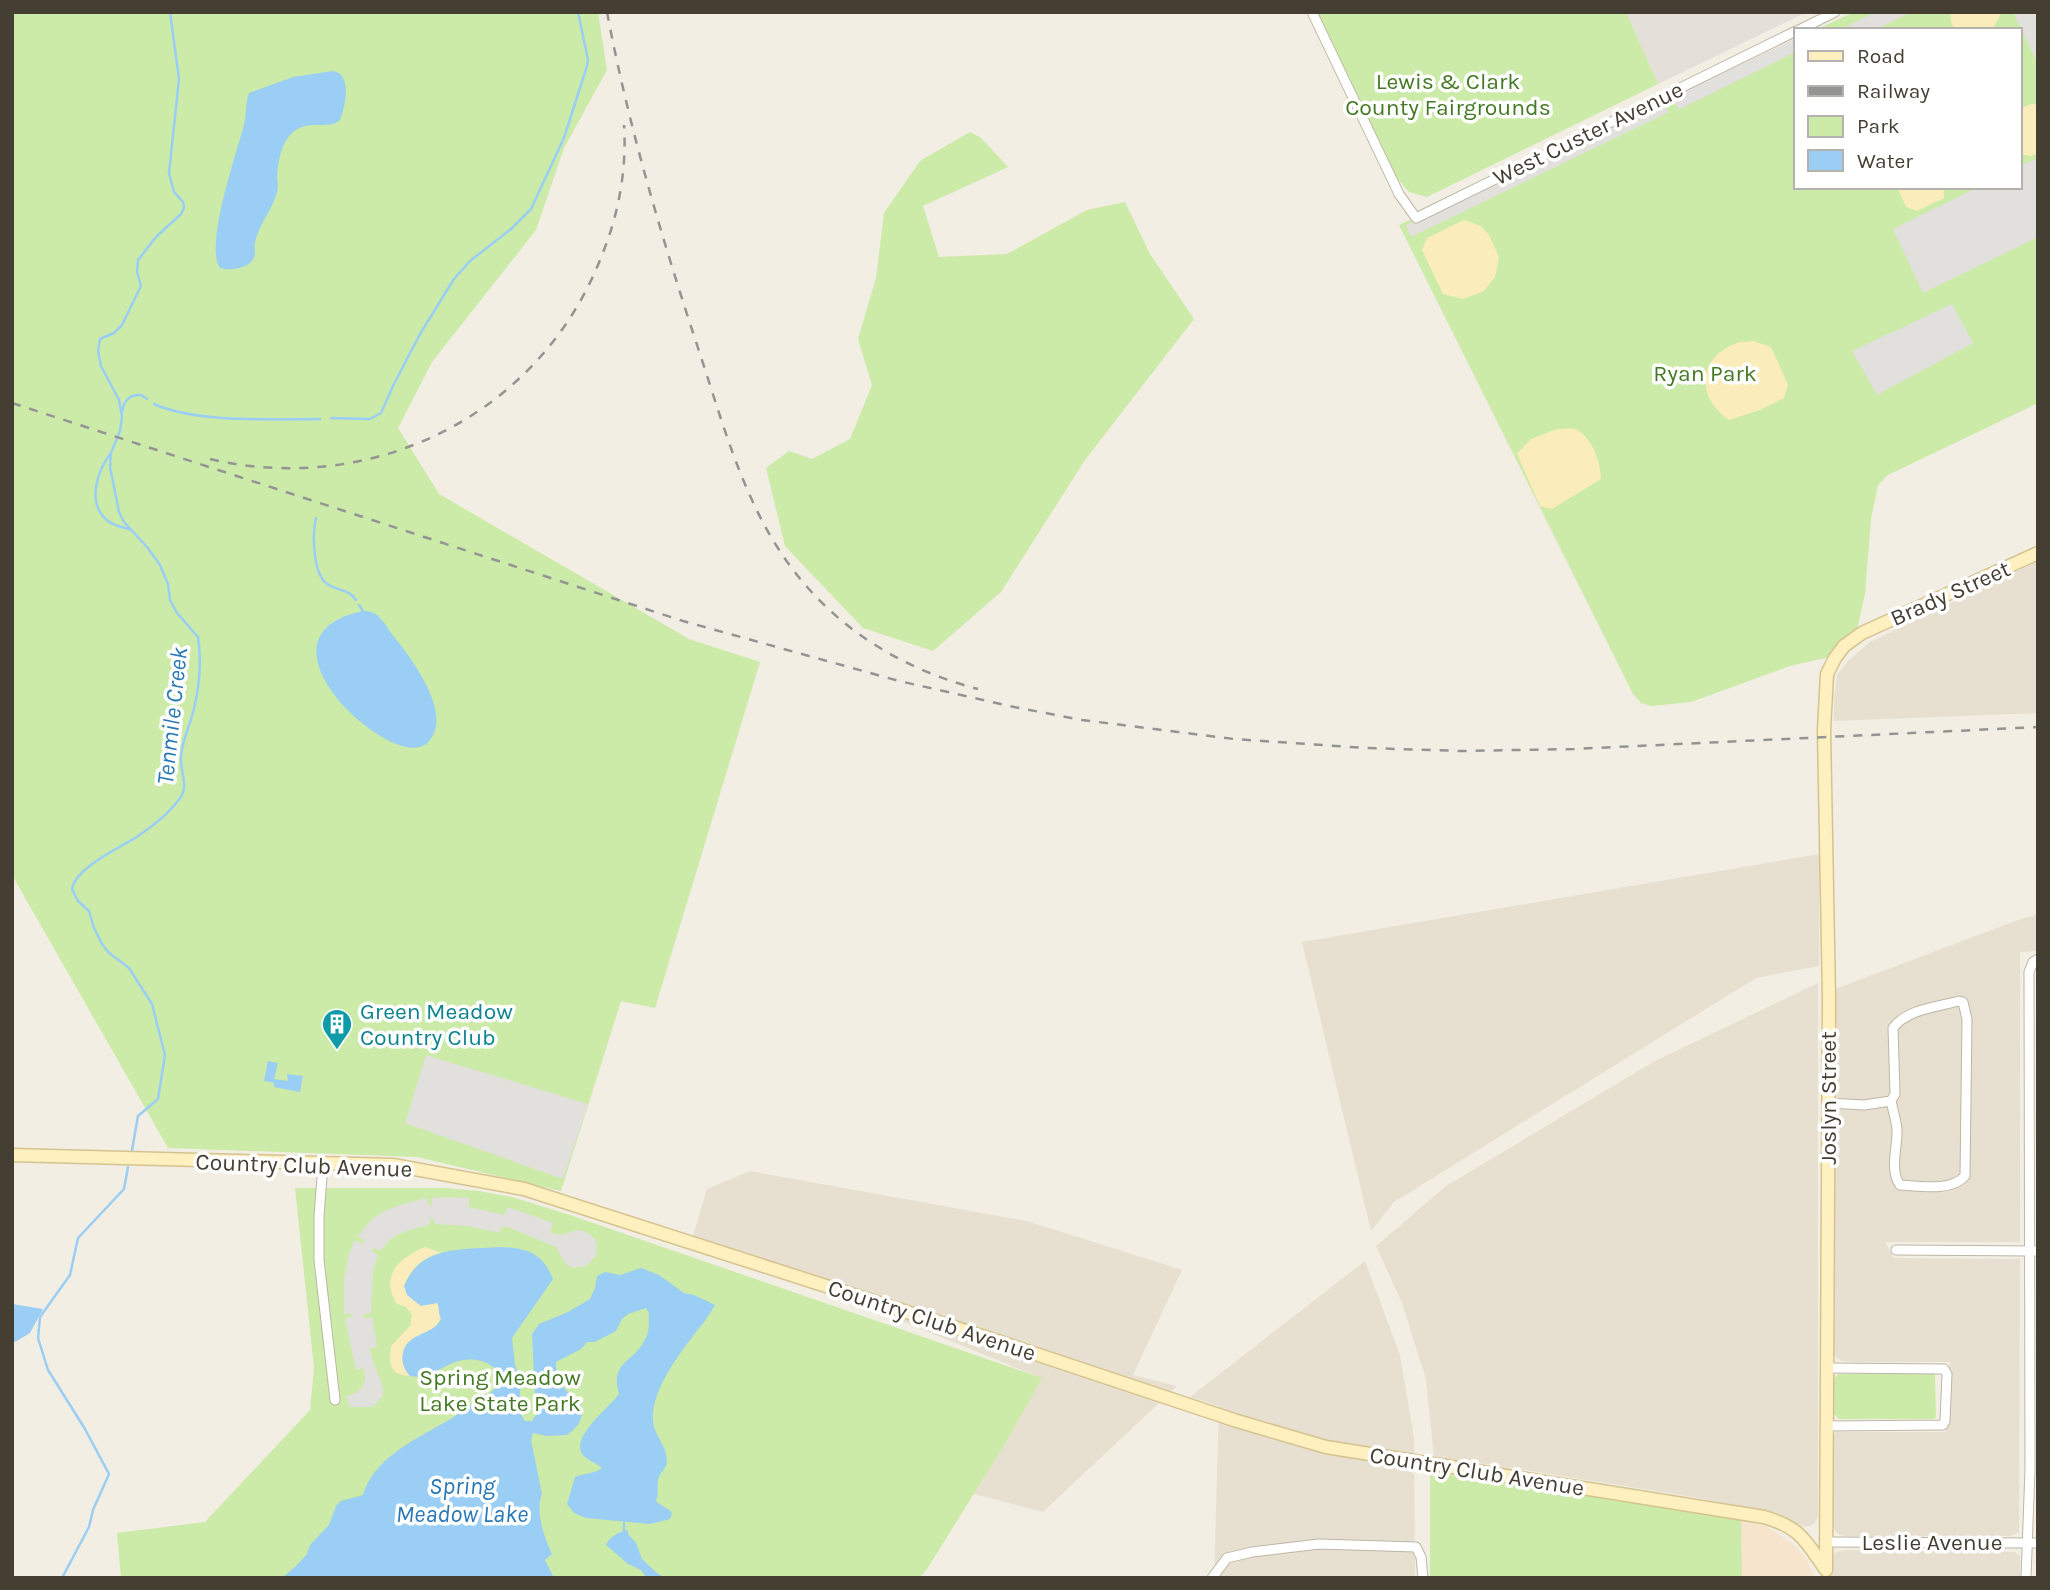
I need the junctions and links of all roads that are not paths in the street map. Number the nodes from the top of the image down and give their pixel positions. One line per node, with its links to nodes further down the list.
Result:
1 (1312, 12): 4 (street, West Custer Avenue)
2 (1835, 12): 3 (street, West Custer Avenue)
3 (1802, 28)
4 (1794, 32)
5 (2038, 553): 6 (street, Brady Street)
6 (1862, 633): 9 (street, Joslyn Street)
7 (2035, 960): 10 (street)
8 (1891, 1101): 8 (street); 9 (street)
9 (1828, 1103): 15 (street, Joslyn Street)
10 (2034, 1104): 14 (street)
11 (12, 1155): 12 (street, Country Club Avenue)
12 (323, 1164): 17 (street); 21 (street, Country Club Avenue)
13 (1896, 1250): 14 (street)
14 (2033, 1251): 16 (street)
15 (1827, 1368): 18 (street, Joslyn Street); 18 (street)
16 (2033, 1395): 20 (street)
17 (335, 1400)
18 (1827, 1426): 19 (street, Joslyn Street)
19 (1826, 1542): 20 (street, Leslie Avenue); 21 (street, Joslyn Street)
20 (2033, 1543): 24 (street)
21 (1826, 1574)
22 (1212, 1578): 23 (street)
23 (1423, 1578)
24 (2026, 1578)

